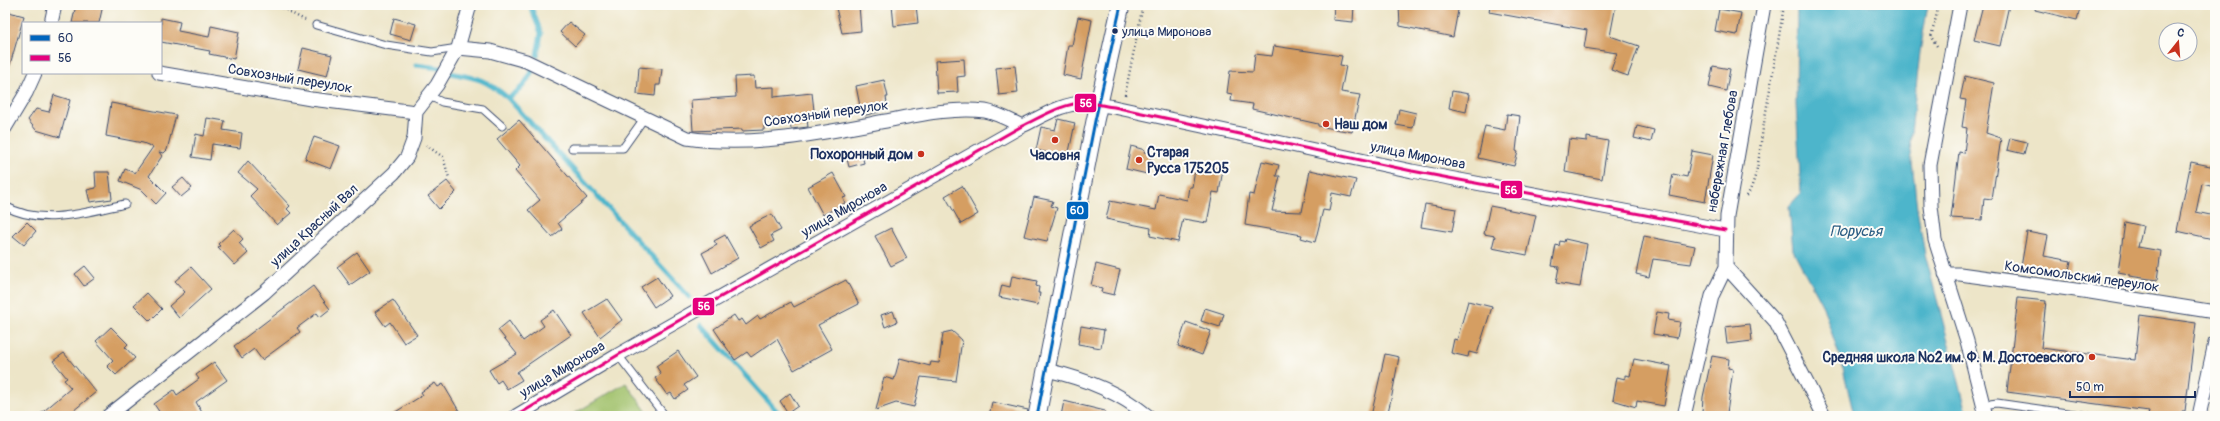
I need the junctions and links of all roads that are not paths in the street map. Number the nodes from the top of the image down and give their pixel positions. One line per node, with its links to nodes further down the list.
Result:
1 (55, 5): 6 (street)
2 (470, 5): 8 (street)
3 (1120, 5): 12 (street)
4 (1764, 5): 21 (street, набережная Глебова)
5 (1960, 5): 23 (street)
6 (51, 22)
7 (316, 25): 8 (lane)
8 (458, 48): 11 (street); 14 (street, Совхозный переулок)
9 (35, 74): 17 (street)
10 (162, 74): 13 (street, Совхозный переулок)
11 (429, 96): 13 (street); 15 (lane)
12 (1099, 105): 16 (street, улица Миронова); 21 (street, улица Миронова); 27 (street)
13 (416, 112): 29 (street, улица Красный Вал)
14 (645, 118): 16 (street, Совхозный переулок); 18 (lane)
15 (502, 126)
16 (1022, 126): 26 (street, улица Миронова)
17 (5, 128)
18 (572, 148)
19 (125, 204): 20 (lane)
20 (5, 206)
21 (1725, 230): 22 (street, набережная Глебова)
22 (1726, 267): 34 (street); 35 (street)
23 (1945, 274): 24 (street, Комсомольский переулок); 28 (street)
24 (2215, 312)
25 (2215, 343): 37 (street)
26 (618, 355): 30 (street, улица Миронова); 31 (lane)
27 (1046, 370): 32 (street); 33 (street)
28 (1984, 411): 36 (lane)
29 (108, 416)
30 (516, 416)
31 (665, 416)
32 (1037, 416)
33 (1148, 416)
34 (1684, 416)
35 (1824, 416)
36 (2088, 416)
37 (2199, 416)

